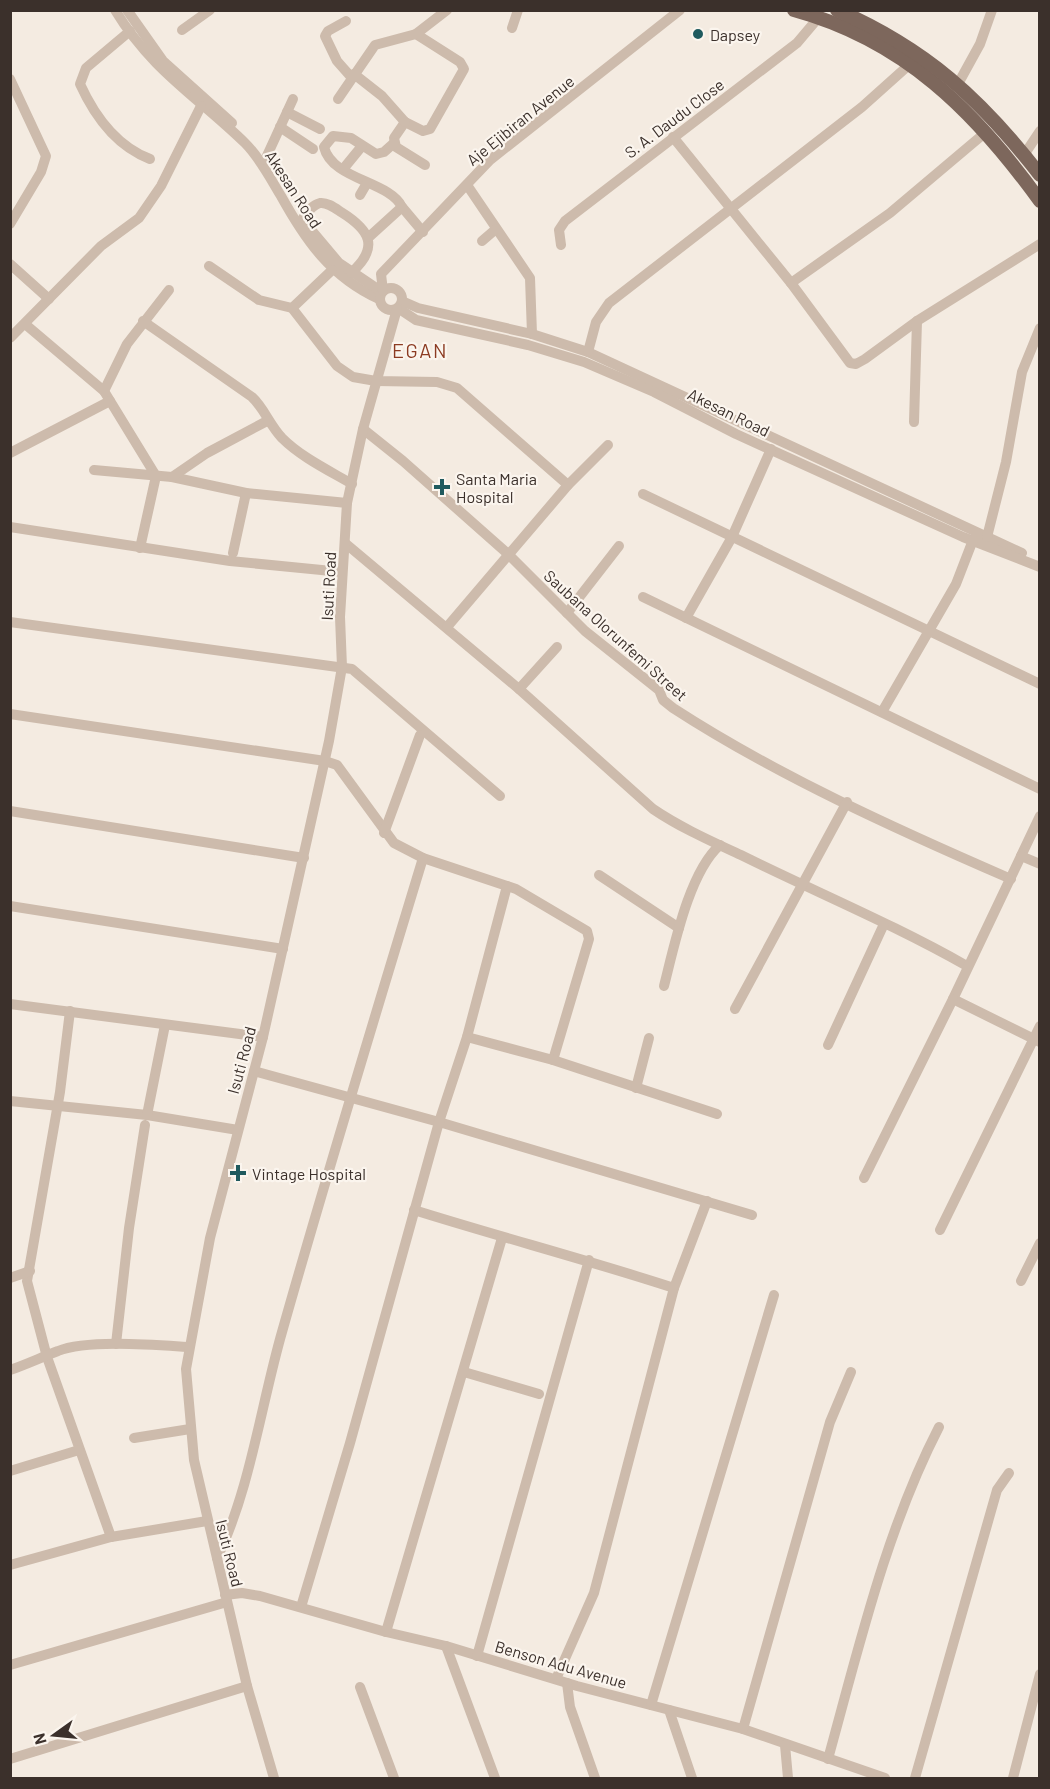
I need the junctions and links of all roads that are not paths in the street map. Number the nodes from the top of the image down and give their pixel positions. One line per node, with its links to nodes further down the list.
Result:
1 (116, 10): 14 (street, Akesan Road)
2 (127, 10): 16 (street, Akesan Road)
3 (210, 10): 13 (street)
4 (447, 10): 15 (street)
5 (518, 10): 12 (street)
6 (680, 10): 41 (street, Aje Ejibiran Avenue)
7 (794, 10): 10 (main road)
8 (837, 10): 20 (main road)
9 (992, 10): 20 (street)
10 (819, 17): 17 (main road); 30 (street, S. A. Daudu Close)
11 (346, 21): 18 (street)
12 (512, 28)
13 (182, 30)
14 (130, 31): 16 (street, Akesan Road); 35 (street)
15 (416, 34): 18 (street); 25 (street)
16 (160, 63): 23 (street, Akesan Road); 36 (street, Akesan Road)
17 (909, 64): 28 (main road); 45 (street)
18 (353, 76): 22 (street); 25 (street)
19 (10, 79): 47 (street)
20 (958, 84): 34 (main road)
21 (293, 99): 24 (street)
22 (338, 99)
23 (201, 106): 56 (street, Akesan Road); 62 (street)
24 (287, 112): 26 (street); 27 (street)
25 (405, 122): 31 (street)
26 (280, 127): 33 (street); 36 (street)
27 (320, 129)
28 (986, 132): 43 (main road); 58 (street)
29 (1040, 132): 34 (street)
30 (674, 137): 45 (street); 53 (street, S. A. Daudu Close)
31 (394, 143): 32 (street); 37 (street)
32 (362, 146): 38 (street); 38 (street)
33 (314, 149)
34 (1024, 155): 39 (main road)
35 (150, 159)
36 (265, 160): 46 (street, Akesan Road)
37 (425, 165)
38 (344, 168): 40 (street)
39 (1040, 175)
40 (367, 183): 42 (street); 44 (street)
41 (467, 184): 48 (street); 49 (street, Aje Ejibiran Avenue)
42 (360, 195)
43 (1040, 201)
44 (402, 207): 49 (street); 50 (street)
45 (730, 208): 58 (street); 73 (street)
46 (303, 218): 50 (street); 57 (street, Akesan Road)
47 (10, 224)
48 (496, 229): 51 (street); 71 (street)
49 (423, 232): 61 (street, Aje Ejibiran Avenue)
50 (369, 237): 57 (street)
51 (482, 241)
52 (1040, 244): 68 (street)
53 (561, 245)
54 (10, 264): 62 (street)
55 (209, 266): 64 (street)
56 (332, 270): 59 (street, Akesan Road); 64 (street)
57 (351, 273): 59 (street, Akesan Road)
58 (792, 284): 68 (street)
59 (366, 288): 61 (street, Akesan Road)
60 (169, 290): 67 (street)
61 (383, 292): 63 (street); 63 (street)
62 (49, 299): 69 (street)
63 (396, 307): 65 (street, Akesan Road); 66 (street, Akesan Road); 74 (street, Isuti Road)
64 (292, 308): 74 (street)
65 (418, 308): 66 (street); 71 (street, Akesan Road)
66 (416, 320): 81 (street, Akesan Road)
67 (143, 321): 75 (street); 77 (street)
68 (918, 321): 78 (street)
69 (25, 324): 72 (street); 75 (street)
70 (1040, 328): 93 (street)
71 (532, 334): 73 (street, Akesan Road)
72 (10, 338)
73 (588, 352): 93 (street, Akesan Road)
74 (376, 381): 79 (street, Isuti Road); 87 (street)
75 (104, 391): 76 (street)
76 (110, 401): 82 (street); 84 (street)
77 (267, 421): 85 (street); 86 (street)
78 (914, 422)
79 (363, 429): 86 (street, Isuti Road); 99 (street, Saubana Olorunfemi Street)
80 (608, 445): 87 (street)
81 (771, 449): 92 (street); 94 (street, Akesan Road)
82 (10, 453)
83 (94, 470): 84 (street)
84 (156, 476): 85 (street); 97 (street)
85 (172, 477): 88 (street)
86 (352, 483): 90 (street, Isuti Road)
87 (568, 485): 99 (street)
88 (246, 493): 90 (street); 98 (street)
89 (643, 494): 92 (street)
90 (347, 503): 95 (street, Isuti Road)
91 (10, 527): 97 (street)
92 (732, 537): 105 (street); 108 (street)
93 (987, 537): 100 (street, Akesan Road)
94 (973, 540): 101 (street, Akesan Road); 108 (street)
95 (345, 543): 102 (street, Isuti Road); 107 (street)
96 (619, 546): 104 (street)
97 (140, 548): 102 (street)
98 (233, 553)
99 (508, 554): 104 (street, Saubana Olorunfemi Street); 107 (street)
100 (1040, 560)
101 (1040, 567)
102 (342, 572): 110 (street, Isuti Road)
103 (643, 597): 105 (street)
104 (567, 613): 119 (street, Saubana Olorunfemi Street)
105 (686, 618): 113 (street)
106 (10, 622): 110 (street)
107 (447, 627): 112 (street)
108 (931, 630): 111 (street); 113 (street)
109 (557, 648): 112 (street)
110 (342, 667): 116 (street, Isuti Road); 118 (street)
111 (1040, 684)
112 (519, 689): 123 (street)
113 (882, 712): 117 (street)
114 (10, 714): 116 (street)
115 (420, 735): 122 (street)
116 (324, 761): 122 (street); 125 (street, Isuti Road)
117 (1040, 789)
118 (500, 796)
119 (847, 802): 129 (street, Saubana Olorunfemi Street); 130 (street)
120 (10, 811): 125 (street)
121 (1040, 816): 124 (street)
122 (384, 833): 126 (street)
123 (720, 845): 130 (street); 134 (street)
124 (1021, 856): 127 (street); 129 (street)
125 (304, 858): 135 (street, Isuti Road)
126 (423, 858): 131 (street); 152 (street)
127 (1040, 864)
128 (598, 875): 134 (street)
129 (1011, 879): 136 (street)
130 (802, 885): 133 (street); 140 (street)
131 (507, 886): 145 (street); 149 (street)
132 (10, 906): 135 (street)
133 (884, 924): 136 (street); 148 (street)
134 (679, 928): 137 (street)
135 (283, 950): 144 (street, Isuti Road)
136 (967, 966): 138 (street)
137 (664, 986)
138 (954, 999): 147 (street); 159 (street)
139 (10, 1004): 141 (street)
140 (735, 1009)
141 (70, 1011): 142 (street); 154 (street)
142 (165, 1025): 144 (street); 156 (street)
143 (1040, 1026): 147 (street)
144 (263, 1037): 150 (street, Isuti Road)
145 (467, 1038): 149 (street); 157 (street)
146 (649, 1038): 151 (street)
147 (1036, 1040): 163 (street)
148 (828, 1045)
149 (553, 1060): 151 (street)
150 (254, 1071): 152 (street); 158 (street, Isuti Road)
151 (636, 1088): 155 (street)
152 (350, 1098): 157 (street); 187 (street)
153 (10, 1101): 154 (street)
154 (57, 1106): 156 (street); 167 (street)
155 (717, 1114)
156 (146, 1120): 158 (street); 172 (street)
157 (439, 1122): 160 (street); 161 (street)
158 (238, 1130): 173 (street, Isuti Road)
159 (864, 1178)
160 (707, 1201): 162 (street); 170 (street)
161 (414, 1210): 164 (street); 190 (street)
162 (752, 1215)
163 (940, 1230)
164 (502, 1238): 166 (street); 176 (street)
165 (1040, 1243): 169 (street)
166 (590, 1260): 170 (street); 193 (street)
167 (30, 1271): 168 (street); 174 (street)
168 (10, 1278)
169 (1021, 1281)
170 (674, 1288): 196 (street)
171 (774, 1295): 199 (street)
172 (116, 1344): 173 (street); 174 (street)
173 (189, 1347): 180 (street, Isuti Road)
174 (47, 1357): 175 (street); 182 (street)
175 (10, 1370)
176 (464, 1372): 178 (street); 191 (street)
177 (851, 1372): 201 (street)
178 (539, 1394)
179 (939, 1427): 204 (street)
180 (190, 1429): 181 (street); 185 (street, Isuti Road)
181 (134, 1438)
182 (80, 1450): 183 (street); 186 (street)
183 (10, 1471)
184 (1009, 1473): 213 (street)
185 (207, 1521): 186 (street); 187 (street, Isuti Road)
186 (111, 1536): 188 (street)
187 (217, 1558): 189 (street, Isuti Road)
188 (10, 1565)
189 (226, 1599): 190 (street, Benson Adu Avenue); 194 (street, Benson Adu Avenue); 197 (street, Isuti Road)
190 (301, 1607): 191 (street, Benson Adu Avenue)
191 (386, 1632): 192 (street, Benson Adu Avenue)
192 (446, 1646): 193 (street, Benson Adu Avenue); 208 (street)
193 (477, 1656): 196 (street, Benson Adu Avenue)
194 (10, 1665)
195 (1040, 1674): 214 (street)
196 (561, 1681): 199 (street, Benson Adu Avenue); 209 (street)
197 (247, 1686): 203 (street); 206 (street, Isuti Road)
198 (360, 1687): 207 (street)
199 (651, 1705): 200 (street, Benson Adu Avenue)
200 (669, 1710): 201 (street, Benson Adu Avenue); 210 (street)
201 (743, 1728): 202 (street, Benson Adu Avenue)
202 (785, 1745): 204 (street, Benson Adu Avenue); 211 (street)
203 (10, 1759)
204 (828, 1759): 205 (street, Benson Adu Avenue)
205 (865, 1775): 212 (street, Benson Adu Avenue)
206 (274, 1779)
207 (394, 1779)
208 (495, 1779)
209 (595, 1779)
210 (692, 1779)
211 (788, 1779)
212 (885, 1779)
213 (915, 1779)
214 (1013, 1779)

